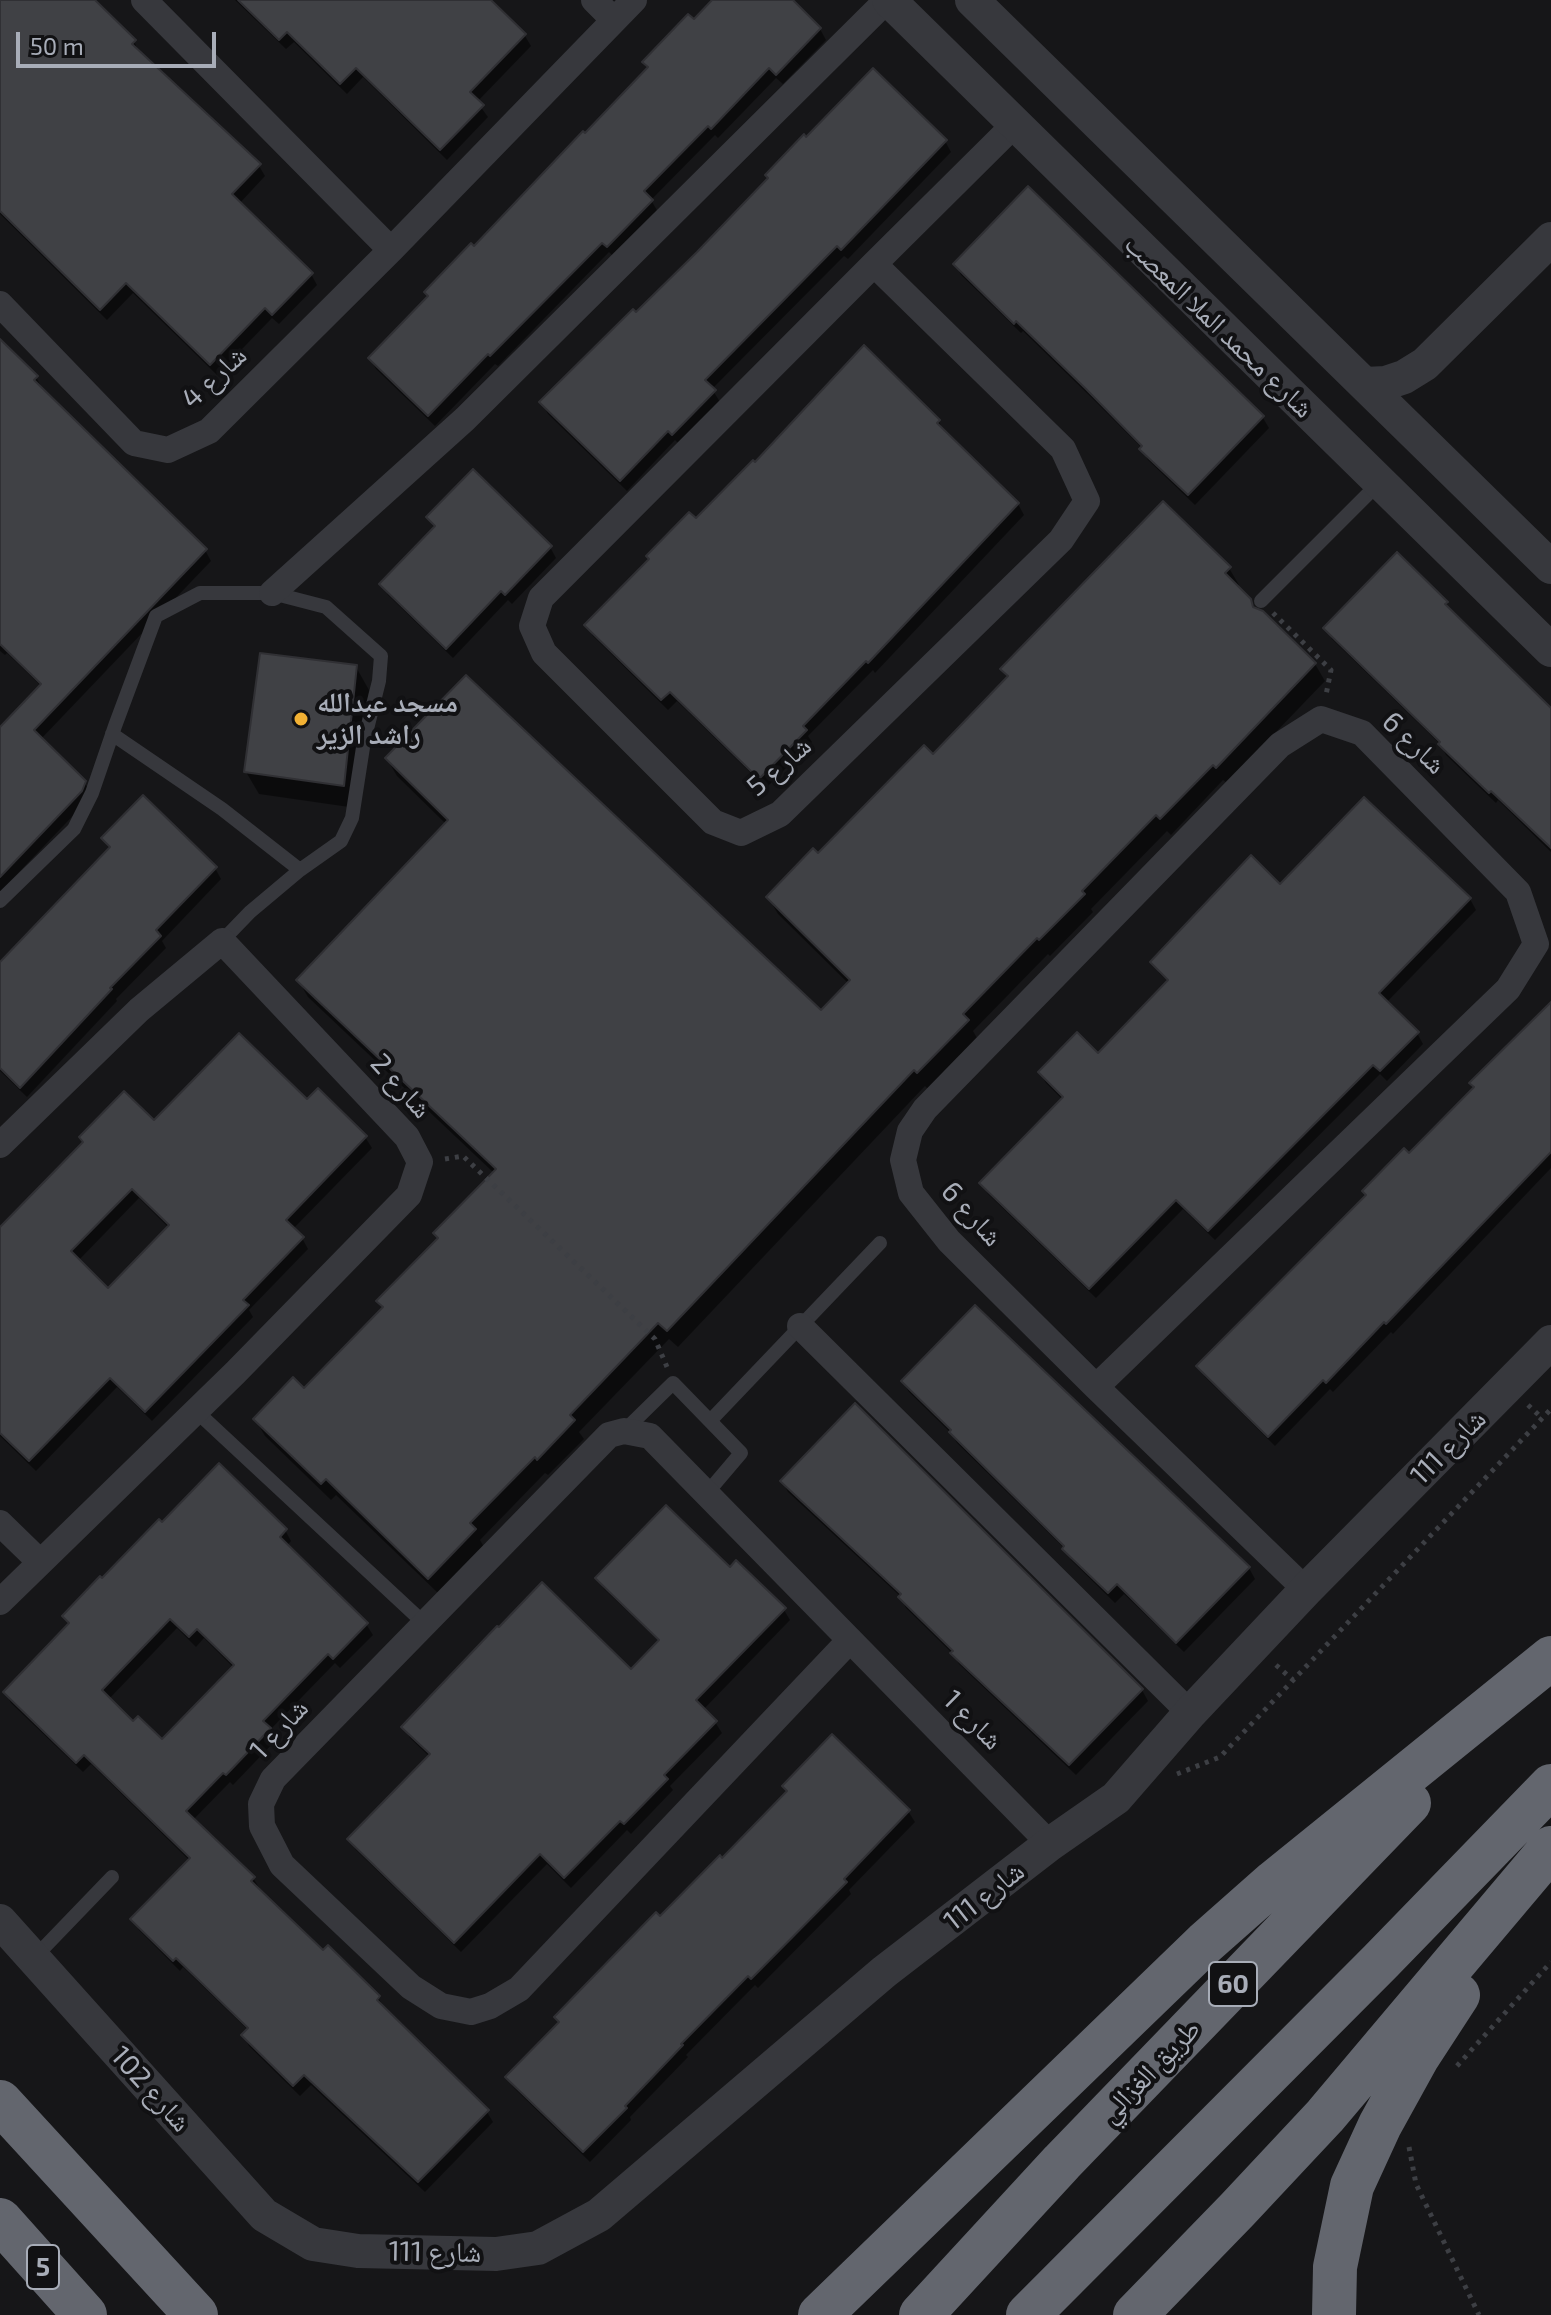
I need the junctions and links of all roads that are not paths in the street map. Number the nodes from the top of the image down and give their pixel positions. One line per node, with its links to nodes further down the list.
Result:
1 (144, 0): 9 (street)
2 (594, 0): 6 (street)
3 (634, 0): 6 (street, شارع 4)
4 (888, 0): 7 (street, شارع محمد الملا المعصب); 17 (street)
5 (972, 0): 13 (street)
6 (614, 20): 9 (street, شارع 4)
7 (1014, 125): 10 (street, شارع 5); 15 (street, شارع محمد الملا المعصب)
8 (1551, 239): 12 (street)
9 (391, 250): 11 (street, شارع 4)
10 (874, 264): 10 (street, شارع 5)
11 (0, 304)
12 (1425, 364): 13 (street); 14 (street)
13 (1364, 384): 14 (street)
14 (1412, 431): 16 (street)
15 (1380, 482): 18 (lane); 19 (street, شارع محمد الملا المعصب)
16 (1551, 567)
17 (272, 593): 20 (lane); 21 (lane)
18 (1261, 601)
19 (1551, 650)
20 (112, 734): 21 (lane); 22 (lane)
21 (300, 870): 23 (lane)
22 (0, 901)
23 (222, 941): 24 (street); 29 (street, شارع 2)
24 (0, 1145)
25 (880, 1243): 26 (lane)
26 (800, 1326): 30 (lane); 40 (street)
27 (1551, 1342): 35 (street, شارع 111)
28 (1096, 1387): 28 (street, شارع 6); 35 (street, شارع 6)
29 (196, 1411): 34 (street, شارع 2); 37 (lane)
30 (710, 1421): 31 (lane); 32 (lane)
31 (624, 1431): 32 (street, شارع 1); 37 (street, شارع 1)
32 (707, 1493): 38 (street, شارع 1)
33 (0, 1523): 34 (street)
34 (39, 1561): 36 (street, شارع 2)
35 (1306, 1590): 40 (street, شارع 111)
36 (0, 1602)
37 (425, 1624): 38 (street, شارع 1)
38 (850, 1640): 42 (street, شارع 1)
39 (1551, 1658): 54 (highway); 56 (highway, طريق الغزالي / 60)
40 (1190, 1713): 42 (street, شارع 111)
41 (1551, 1786): 57 (highway)
42 (1050, 1844): 49 (street, شارع 111)
43 (1550, 1850): 58 (highway); 59 (highway)
44 (112, 1877): 46 (lane)
45 (0, 1921): 46 (street, شارع 102)
46 (33, 1958): 49 (street, شارع 102)
47 (0, 2102): 50 (highway)
48 (0, 2220): 51 (highway, 5)
49 (313, 2244)
50 (153, 2269): 52 (highway); 53 (highway)
51 (85, 2315)
52 (196, 2315)
53 (208, 2315)
54 (821, 2315): 55 (highway)
55 (865, 2315)
56 (921, 2315)
57 (1028, 2315)
58 (1135, 2315)
59 (1334, 2315)

